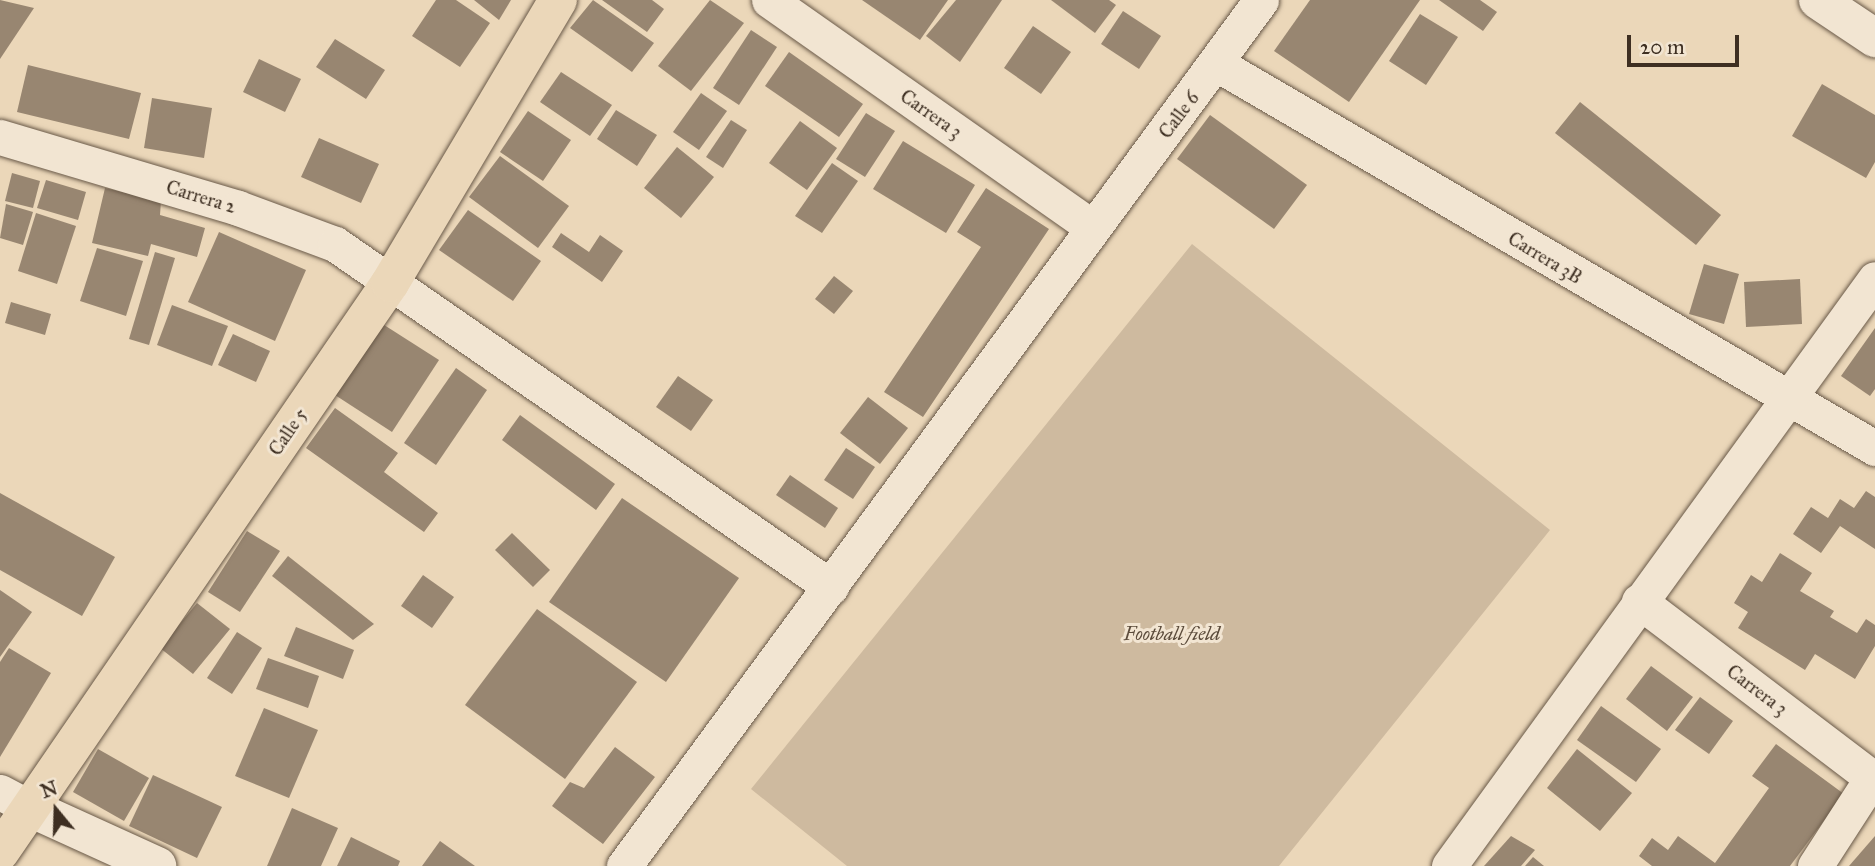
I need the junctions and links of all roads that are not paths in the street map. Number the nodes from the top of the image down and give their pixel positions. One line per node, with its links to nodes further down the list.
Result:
1 (558, 0): 10 (main road, Calle 5)
2 (769, 0): 8 (street, Carrera 3)
3 (1261, 0): 6 (street, Calle 6)
4 (1818, 0): 5 (street)
5 (1875, 38)
6 (1217, 64): 8 (street, Calle 6); 11 (street, Carrera 3B)
7 (0, 137): 10 (street, Carrera 2)
8 (1093, 228): 13 (street, Calle 6)
9 (1875, 279): 11 (street)
10 (390, 283): 13 (street, Carrera 2); 16 (main road, Calle 5)
11 (1790, 402): 12 (street, Carrera 3B); 14 (street)
12 (1875, 448)
13 (831, 587): 19 (street, Calle 6)
14 (1639, 601): 15 (street, Carrera 3); 20 (street)
15 (1873, 779): 21 (street)
16 (15, 800): 17 (main road, Calle 5); 18 (street)
17 (0, 852)
18 (158, 866)
19 (624, 866)
20 (1449, 866)
21 (1815, 866)

